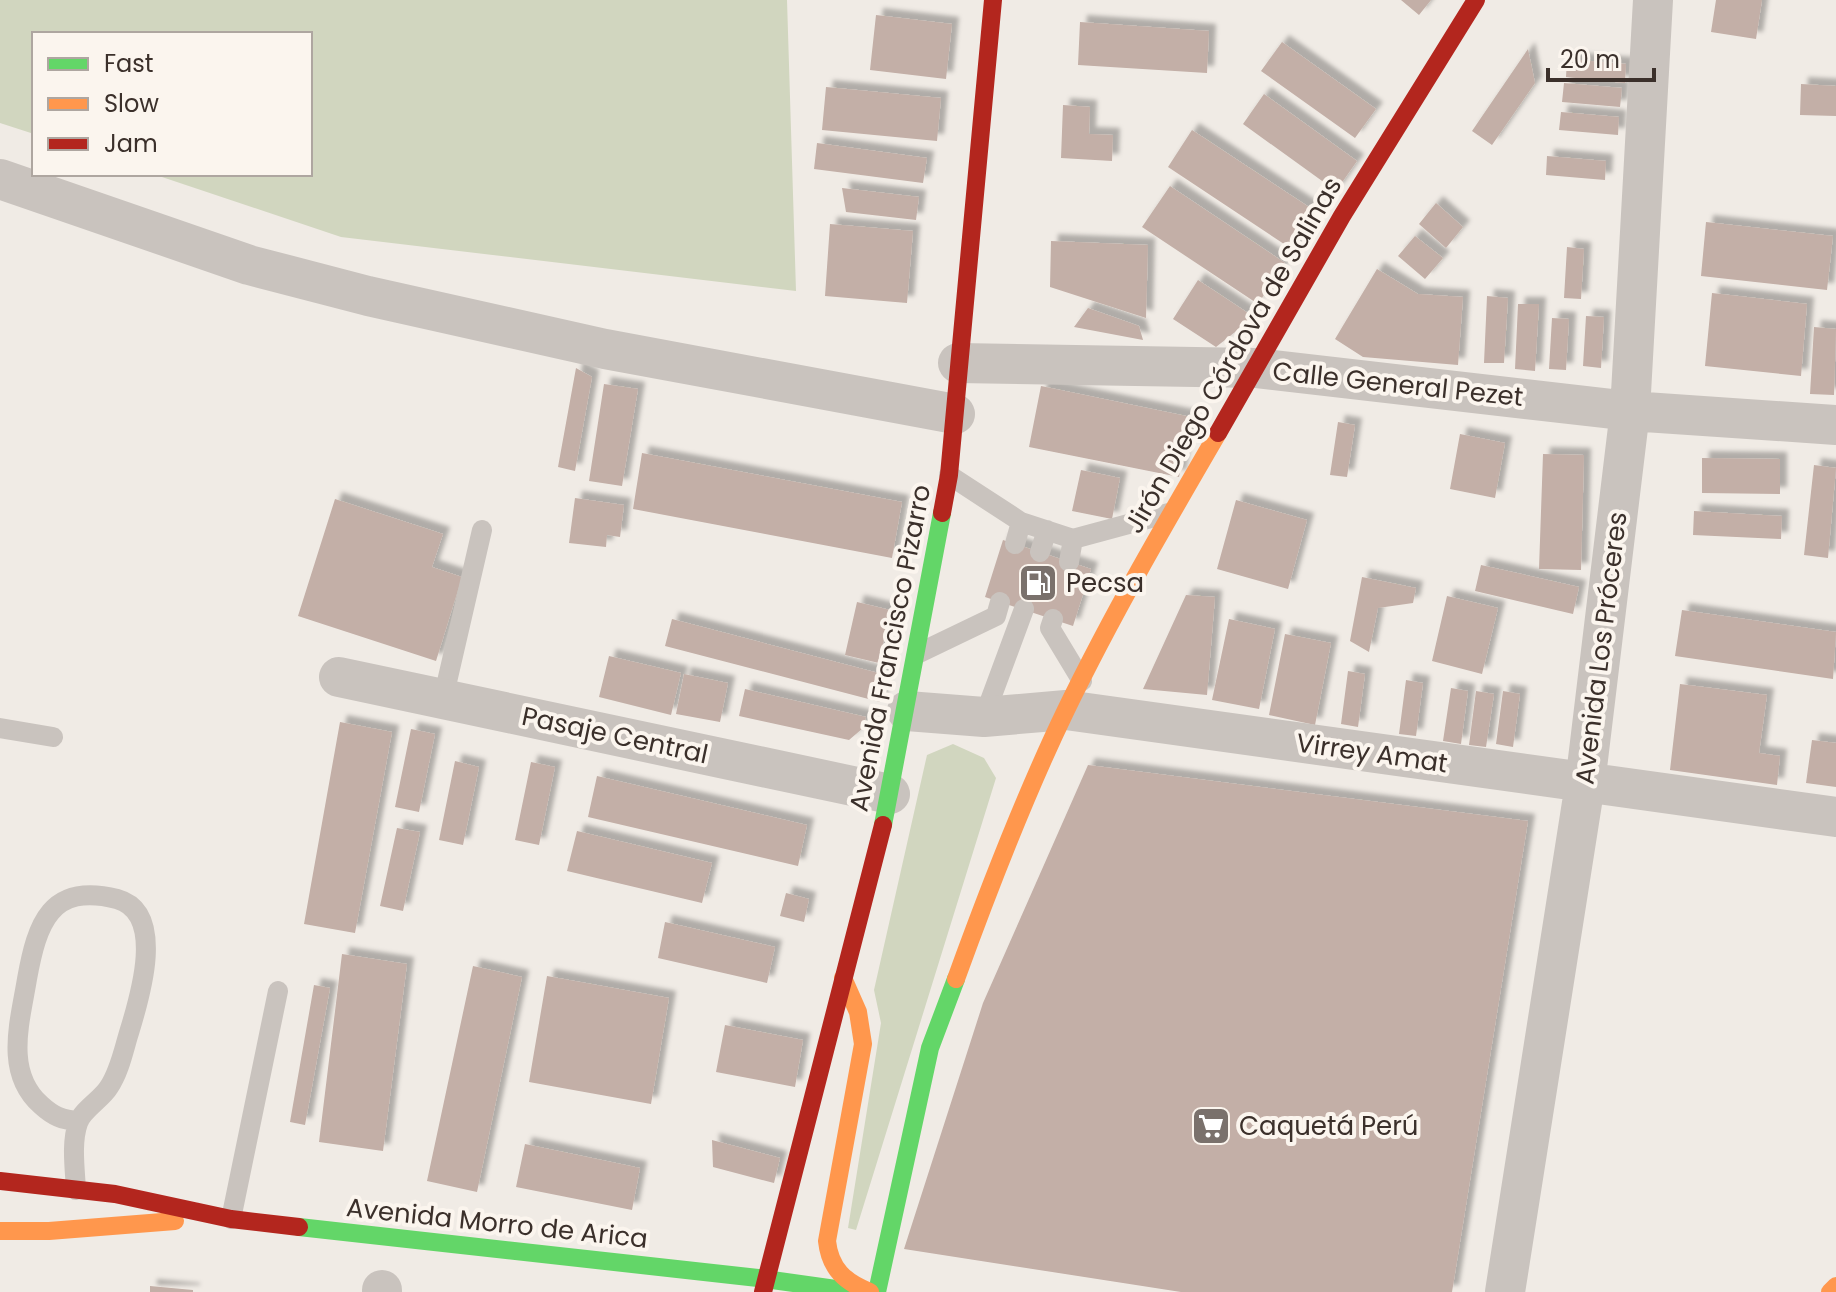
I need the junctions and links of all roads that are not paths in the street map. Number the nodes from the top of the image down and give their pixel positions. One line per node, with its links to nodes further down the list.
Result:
1 (993, 0): 5 (main road, Avenida Francisco Pizarro)
2 (1476, 0): 6 (main road, Jirón Diego Córdova de Salinas)
3 (1653, 0): 7 (street, Avenida Los Próceres)
4 (0, 179): 8 (street)
5 (958, 363): 6 (street, Calle General Pezet); 8 (main road, Avenida Francisco Pizarro)
6 (1255, 368): 7 (street, Calle General Pezet); 11 (main road, Jirón Diego Córdova de Salinas)
7 (1630, 411): 9 (street, Calle General Pezet); 28 (street, Avenida Los Próceres)
8 (955, 414): 10 (main road, Avenida Francisco Pizarro)
9 (1836, 425)
10 (949, 475): 12 (lane); 20 (main road, Avenida Francisco Pizarro)
11 (1172, 512): 15 (lane); 22 (main road, Jirón Diego Córdova de Salinas)
12 (1021, 522): 14 (lane); 16 (lane)
13 (482, 530): 23 (lane)
14 (1047, 530): 15 (lane); 17 (lane)
15 (1073, 539): 18 (lane)
16 (1015, 544)
17 (1040, 552)
18 (1069, 562)
19 (1022, 615): 20 (lane); 22 (lane); 25 (lane)
20 (917, 654): 24 (main road, Avenida Francisco Pizarro)
21 (339, 677): 23 (street, Pasaje Central)
22 (1074, 695): 25 (street, Virrey Amat); 28 (street, Virrey Amat); 43 (main road, Jirón Diego Córdova de Salinas)
23 (443, 699): 29 (street, Pasaje Central)
24 (907, 711): 25 (street, Virrey Amat); 29 (main road, Avenida Francisco Pizarro)
25 (984, 717)
26 (0, 728): 27 (lane)
27 (53, 737)
28 (1585, 784): 30 (street, Virrey Amat); 44 (street, Avenida Los Próceres)
29 (890, 794): 31 (main road, Avenida Francisco Pizarro)
30 (1836, 817)
31 (843, 978): 38 (main road, Avenida Francisco Pizarro); 42 (main road)
32 (278, 991): 36 (lane)
33 (78, 1121): 33 (lane); 35 (lane)
34 (0, 1181): 35 (main road, Avenida Morro de Arica)
35 (76, 1190): 36 (main road, Avenida Morro de Arica)
36 (226, 1219): 37 (main road, Avenida Morro de Arica); 38 (main road, Avenida Morro de Arica)
37 (0, 1231)
38 (765, 1286): 40 (main road); 41 (main road)
39 (1836, 1286): 45 (main road)
40 (798, 1292)
41 (857, 1292)
42 (870, 1292)
43 (877, 1292)
44 (1505, 1292)
45 (1830, 1292)

